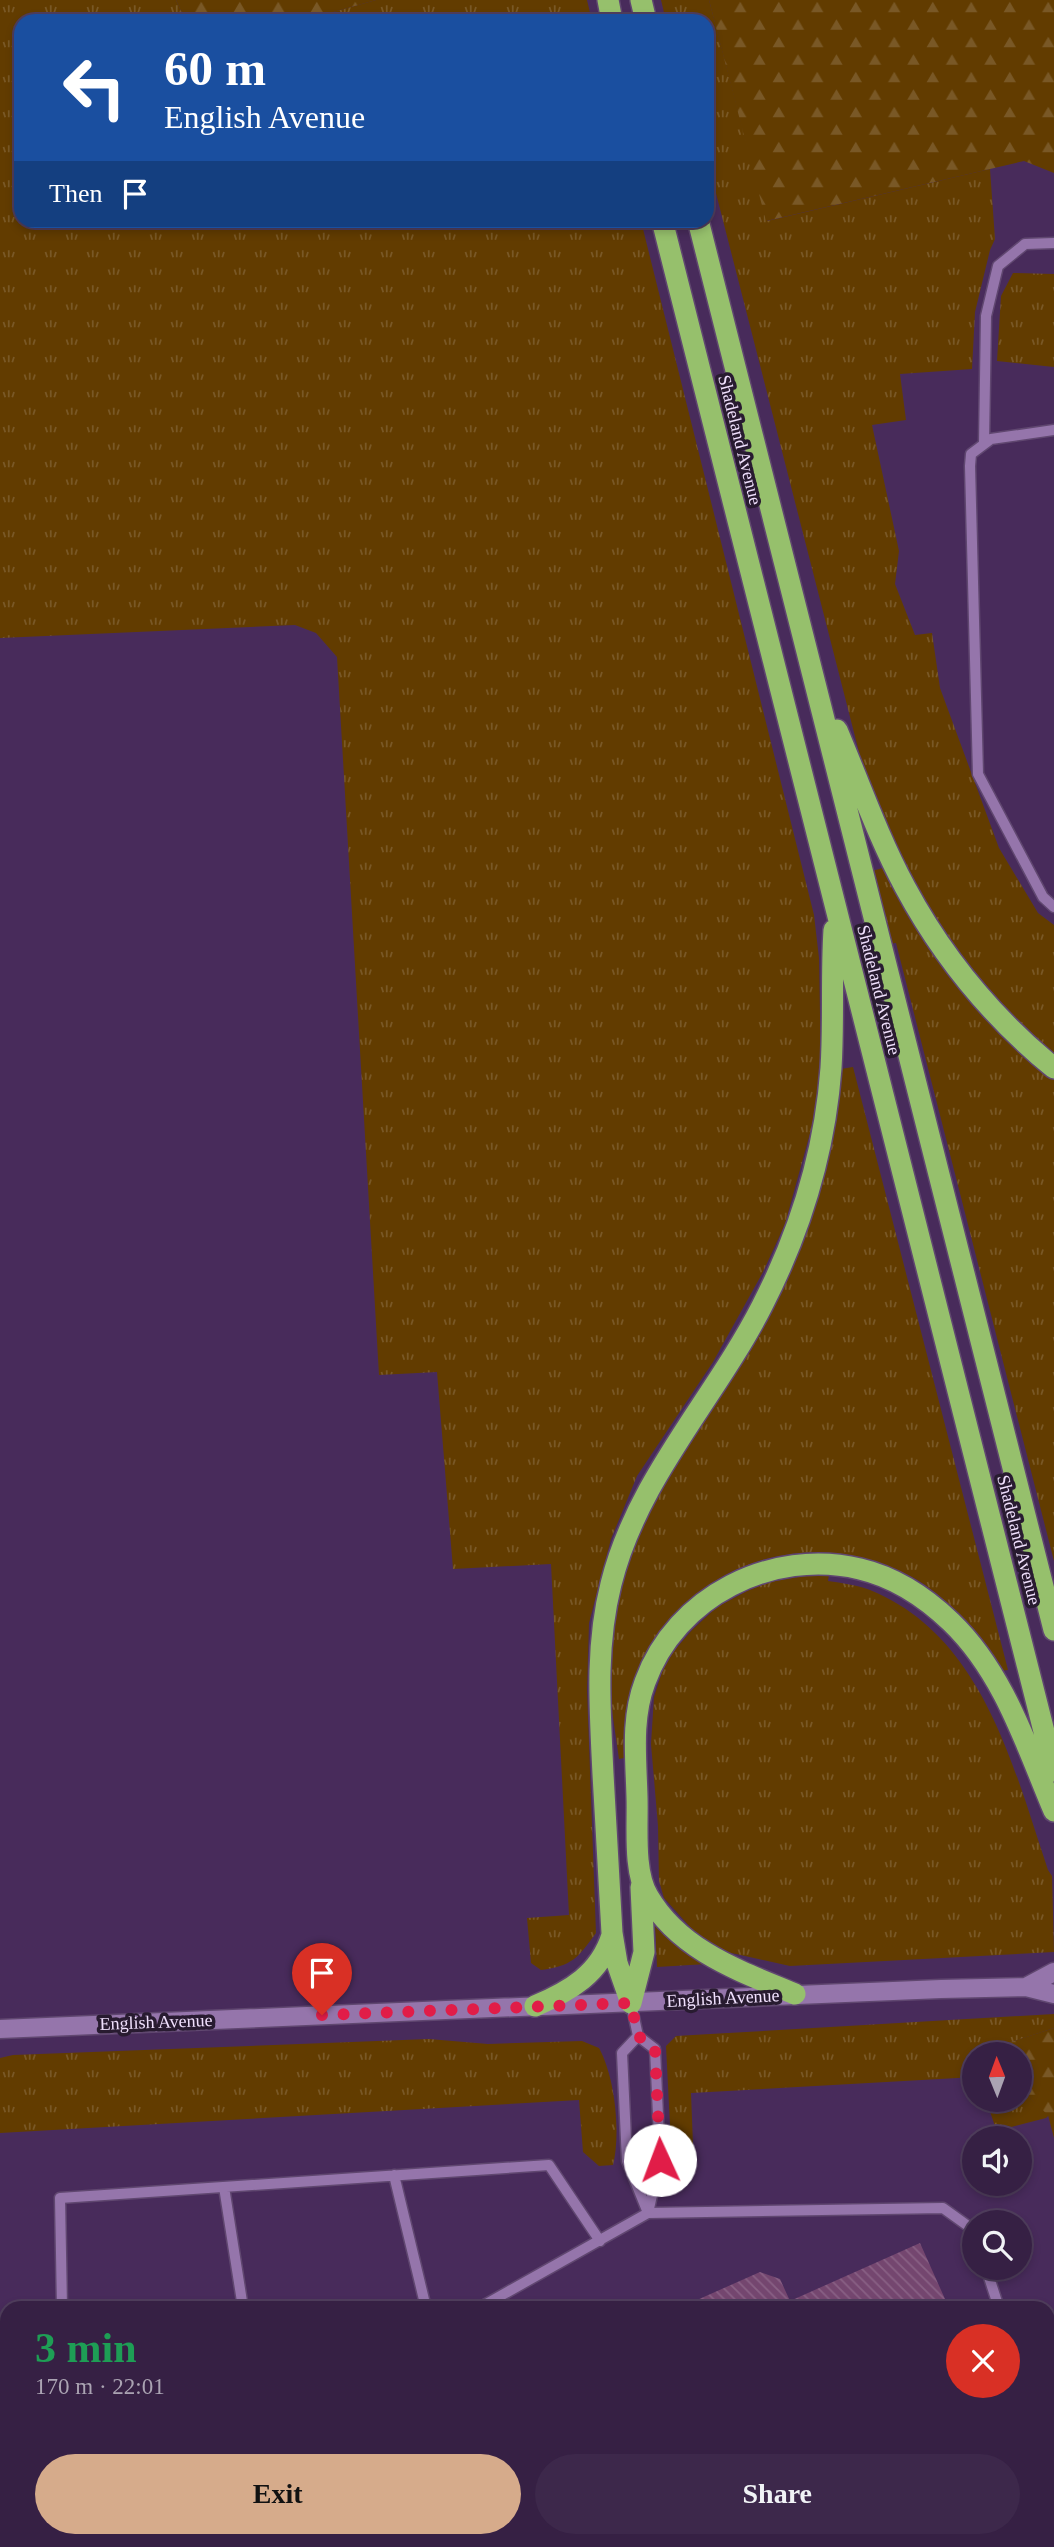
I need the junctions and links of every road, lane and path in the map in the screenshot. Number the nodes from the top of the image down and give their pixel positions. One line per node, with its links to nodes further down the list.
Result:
1 (664, 228): 8 (highway, Shadeland Avenue)
2 (700, 228): 6 (highway, Shadeland Avenue)
3 (1054, 243): 5 (lane)
4 (1054, 430): 5 (lane)
5 (984, 443): 7 (lane)
6 (810, 662): 9 (highway); 10 (highway, Shadeland Avenue)
7 (1054, 907)
8 (835, 910): 11 (highway, Shadeland Avenue); 14 (highway)
9 (1054, 1068)
10 (1054, 1630)
11 (1054, 1771)
12 (1054, 1811): 13 (highway)
13 (640, 1881): 17 (highway); 19 (highway)
14 (612, 1933): 19 (highway); 20 (highway)
15 (1054, 1972): 16 (street, English Avenue)
16 (1026, 1987): 17 (street, English Avenue); 18 (street, English Avenue)
17 (794, 1994): 19 (street, English Avenue)
18 (1054, 1994)
19 (631, 2003): 20 (street, English Avenue); 22 (lane)
20 (535, 2006): 21 (street, English Avenue)
21 (0, 2029)
22 (638, 2036): 25 (lane); 25 (lane)
23 (394, 2175): 24 (lane); 27 (lane); 31 (lane)
24 (224, 2187): 29 (lane); 30 (lane)
25 (648, 2213): 26 (lane); 27 (lane)
26 (962, 2222)
27 (600, 2241): 32 (lane)
28 (990, 2280): 33 (lane)
29 (62, 2301)
30 (242, 2301)
31 (424, 2301)
32 (491, 2301)
33 (997, 2301)

